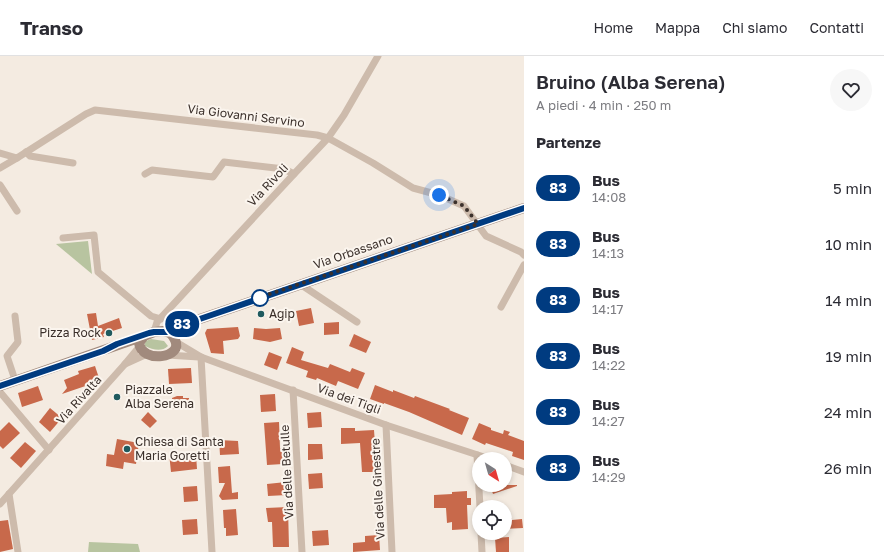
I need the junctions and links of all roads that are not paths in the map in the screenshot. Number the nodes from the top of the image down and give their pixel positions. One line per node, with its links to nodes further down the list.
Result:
1 (378, 56): 2 (street, Via Rivoli)
2 (328, 138): 3 (street, Via Giovanni Servino); 9 (street, Via Rivoli); 13 (street, Via Giovanni Servino)
3 (26, 152): 5 (street, Via Giovanni Servino); 6 (street)
4 (0, 153): 5 (street)
5 (17, 158): 7 (street, Via Giovanni Servino)
6 (73, 163)
7 (0, 168)
8 (145, 174): 9 (street)
9 (294, 174): 20 (street, Via Rivoli)
10 (0, 185): 12 (street)
11 (524, 208): 13 (main road, Via Orbassano)
12 (17, 211)
13 (478, 224): 15 (street, Via Giovanni Servino); 17 (main road, Via Orbassano)
14 (63, 238): 20 (street)
15 (524, 255)
16 (524, 265): 18 (street)
17 (300, 284): 21 (street); 24 (main road, Via Orbassano)
18 (501, 307)
19 (15, 316): 30 (street)
20 (161, 319): 22 (street, Via Rivoli); 24 (street)
21 (357, 322)
22 (154, 332): 23 (main road); 24 (main road)
23 (144, 336): 25 (main road); 26 (main road)
24 (173, 337): 27 (main road, Via Orbassano); 28 (street, Via dei Tigli)
25 (143, 350): 26 (main road); 27 (main road); 29 (street, Via Rivalta); 29 (street, Via Rivalta)
26 (103, 351): 30 (main road)
27 (167, 356): 28 (street, Via dei Tigli)
28 (201, 357): 32 (street, Via dei Tigli); 43 (street)
29 (125, 364): 35 (street, Via Rivalta)
30 (15, 380): 31 (main road)
31 (0, 386)
32 (293, 390): 34 (street, Via dei Tigli); 44 (street, Via delle Betulle)
33 (0, 392): 35 (street)
34 (386, 425): 36 (street, Via dei Tigli); 45 (street, Via delle Ginestre)
35 (49, 450): 39 (street, Via Rivalta)
36 (472, 453)
37 (512, 468): 38 (street)
38 (524, 472)
39 (9, 494): 40 (street, Via Rivalta); 42 (street)
40 (0, 504)
41 (481, 540): 46 (street)
42 (18, 552)
43 (212, 552)
44 (302, 552)
45 (392, 552)
46 (482, 552)

